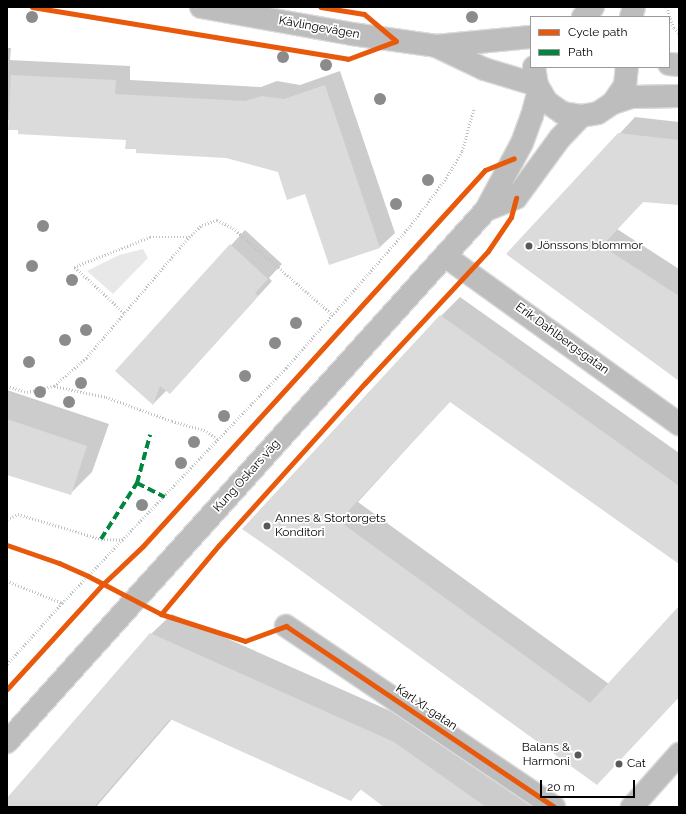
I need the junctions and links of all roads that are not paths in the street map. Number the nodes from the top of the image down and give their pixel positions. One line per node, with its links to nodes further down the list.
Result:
1 (201, 7): 5 (main road, Kävlingevägen)
2 (593, 7): 3 (main road)
3 (584, 16)
4 (530, 37): 5 (main road, Kävlingevägen)
5 (436, 46): 7 (main road, Kävlingevägen)
6 (627, 68): 9 (main road)
7 (536, 81): 10 (main road); 11 (main road, Kung Oskars väg)
8 (679, 96): 9 (main road)
9 (613, 104): 10 (main road)
10 (582, 116): 11 (main road, Kung Oskars väg)
11 (486, 210): 12 (main road, Kung Oskars väg)
12 (446, 256): 13 (main road, Erik Dahlbergsgatan); 15 (main road, Kung Oskars väg)
13 (679, 424)
14 (286, 626): 17 (main road, Karl XI-gatan)
15 (7, 742)
16 (679, 754): 18 (main road)
17 (554, 807)
18 (632, 807)

